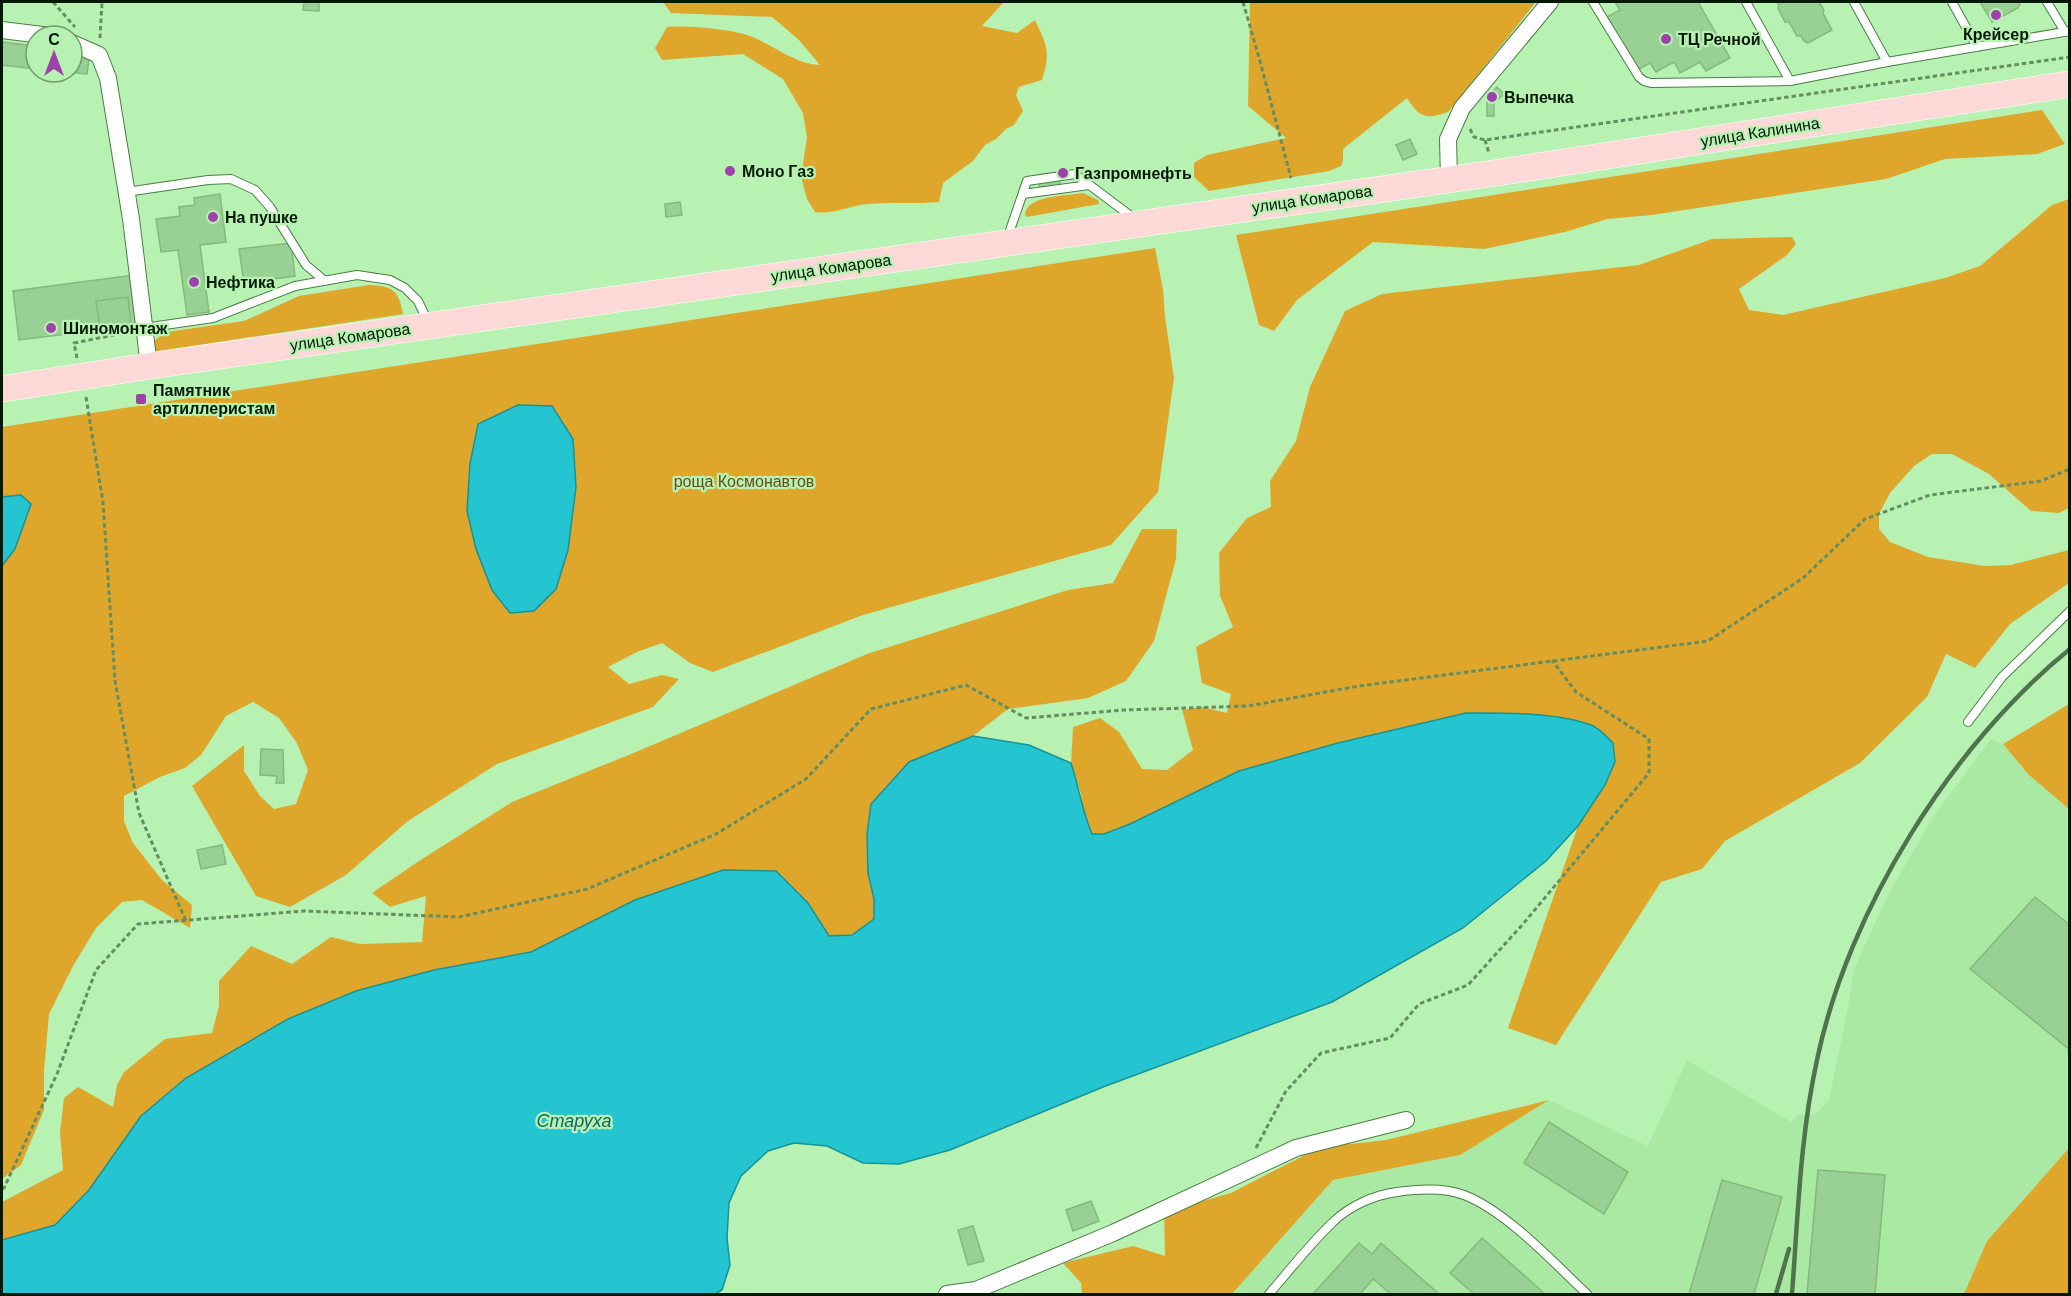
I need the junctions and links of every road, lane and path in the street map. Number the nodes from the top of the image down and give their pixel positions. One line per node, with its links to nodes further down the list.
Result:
1 (102, 2): 14 (path)
2 (1243, 2): 20 (path)
3 (1550, 2): 21 (street)
4 (1593, 2): 17 (lane)
5 (1746, 2): 17 (lane)
6 (1854, 2): 16 (lane)
7 (1952, 2): 12 (lane)
8 (2047, 2): 10 (lane)
9 (2, 30): 11 (street)
10 (2067, 32): 12 (lane)
11 (24, 33)
12 (1977, 47): 16 (lane)
13 (84, 48): 14 (street)
14 (99, 55): 22 (street)
15 (2070, 57): 19 (path)
16 (1887, 62): 17 (lane)
17 (1790, 81)
18 (2070, 84): 21 (main road, улица Калинина)
19 (1485, 140)
20 (1291, 178)
21 (1449, 179): 23 (main road, улица Комарова)
22 (126, 192): 25 (lane); 27 (street)
23 (1141, 224): 24 (main road, улица Комарова); 24 (lane)
24 (1005, 243): 26 (main road, улица Комарова)
25 (325, 281): 26 (lane); 27 (lane)
26 (429, 326): 28 (main road, улица Комарова)
27 (144, 328): 28 (street)
28 (149, 366): 29 (main road, улица Комарова)
29 (2, 389)
30 (91, 414): 35 (path)
31 (2070, 469): 33 (path)
32 (2070, 611): 34 (lane)
33 (1552, 660): 35 (path); 37 (path)
34 (1968, 722)
35 (186, 921): 38 (path)
36 (1406, 1120): 37 (street)
37 (1244, 1172): 39 (street)
38 (2, 1189)
39 (947, 1294)
40 (1269, 1294): 41 (lane)
41 (1587, 1294)

